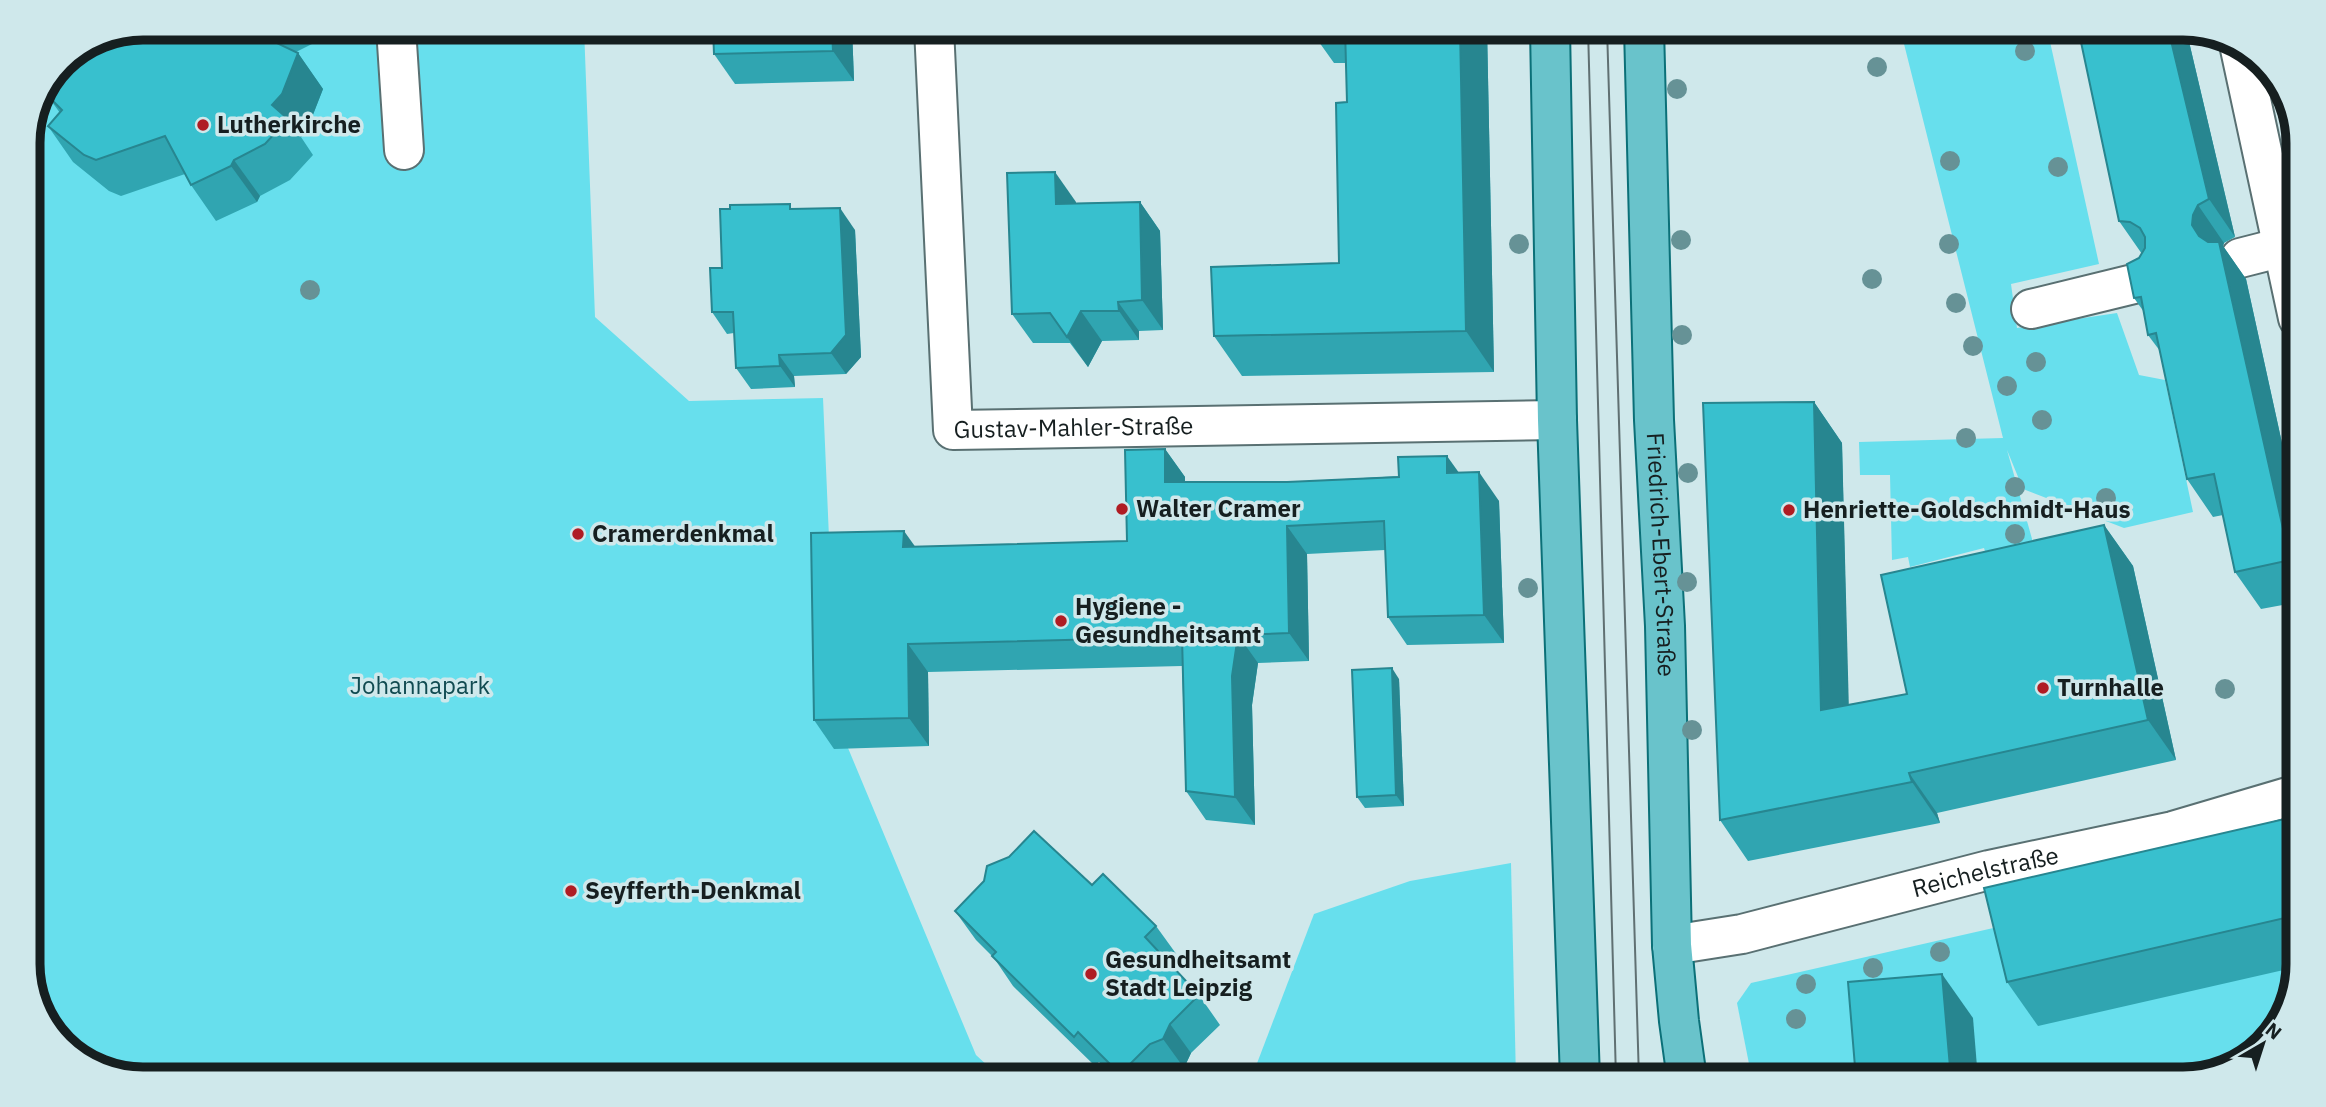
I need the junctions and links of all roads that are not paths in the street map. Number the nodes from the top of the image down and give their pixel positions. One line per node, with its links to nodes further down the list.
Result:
1 (397, 40): 6 (street)
2 (935, 40): 12 (street, Gustav-Mahler-Straße)
3 (1550, 40): 12 (main road)
4 (1644, 40): 14 (main road, Friedrich-Ebert-Straße)
5 (2242, 60): 7 (street)
6 (404, 150)
7 (2283, 247): 8 (street); 9 (street)
8 (2241, 258)
9 (2286, 261)
10 (2150, 280): 11 (street)
11 (2031, 309)
12 (1557, 420): 15 (main road)
13 (2286, 798): 14 (street, Reichelstraße)
14 (1672, 945): 16 (main road, Friedrich-Ebert-Straße)
15 (1580, 1067)
16 (1685, 1067)

